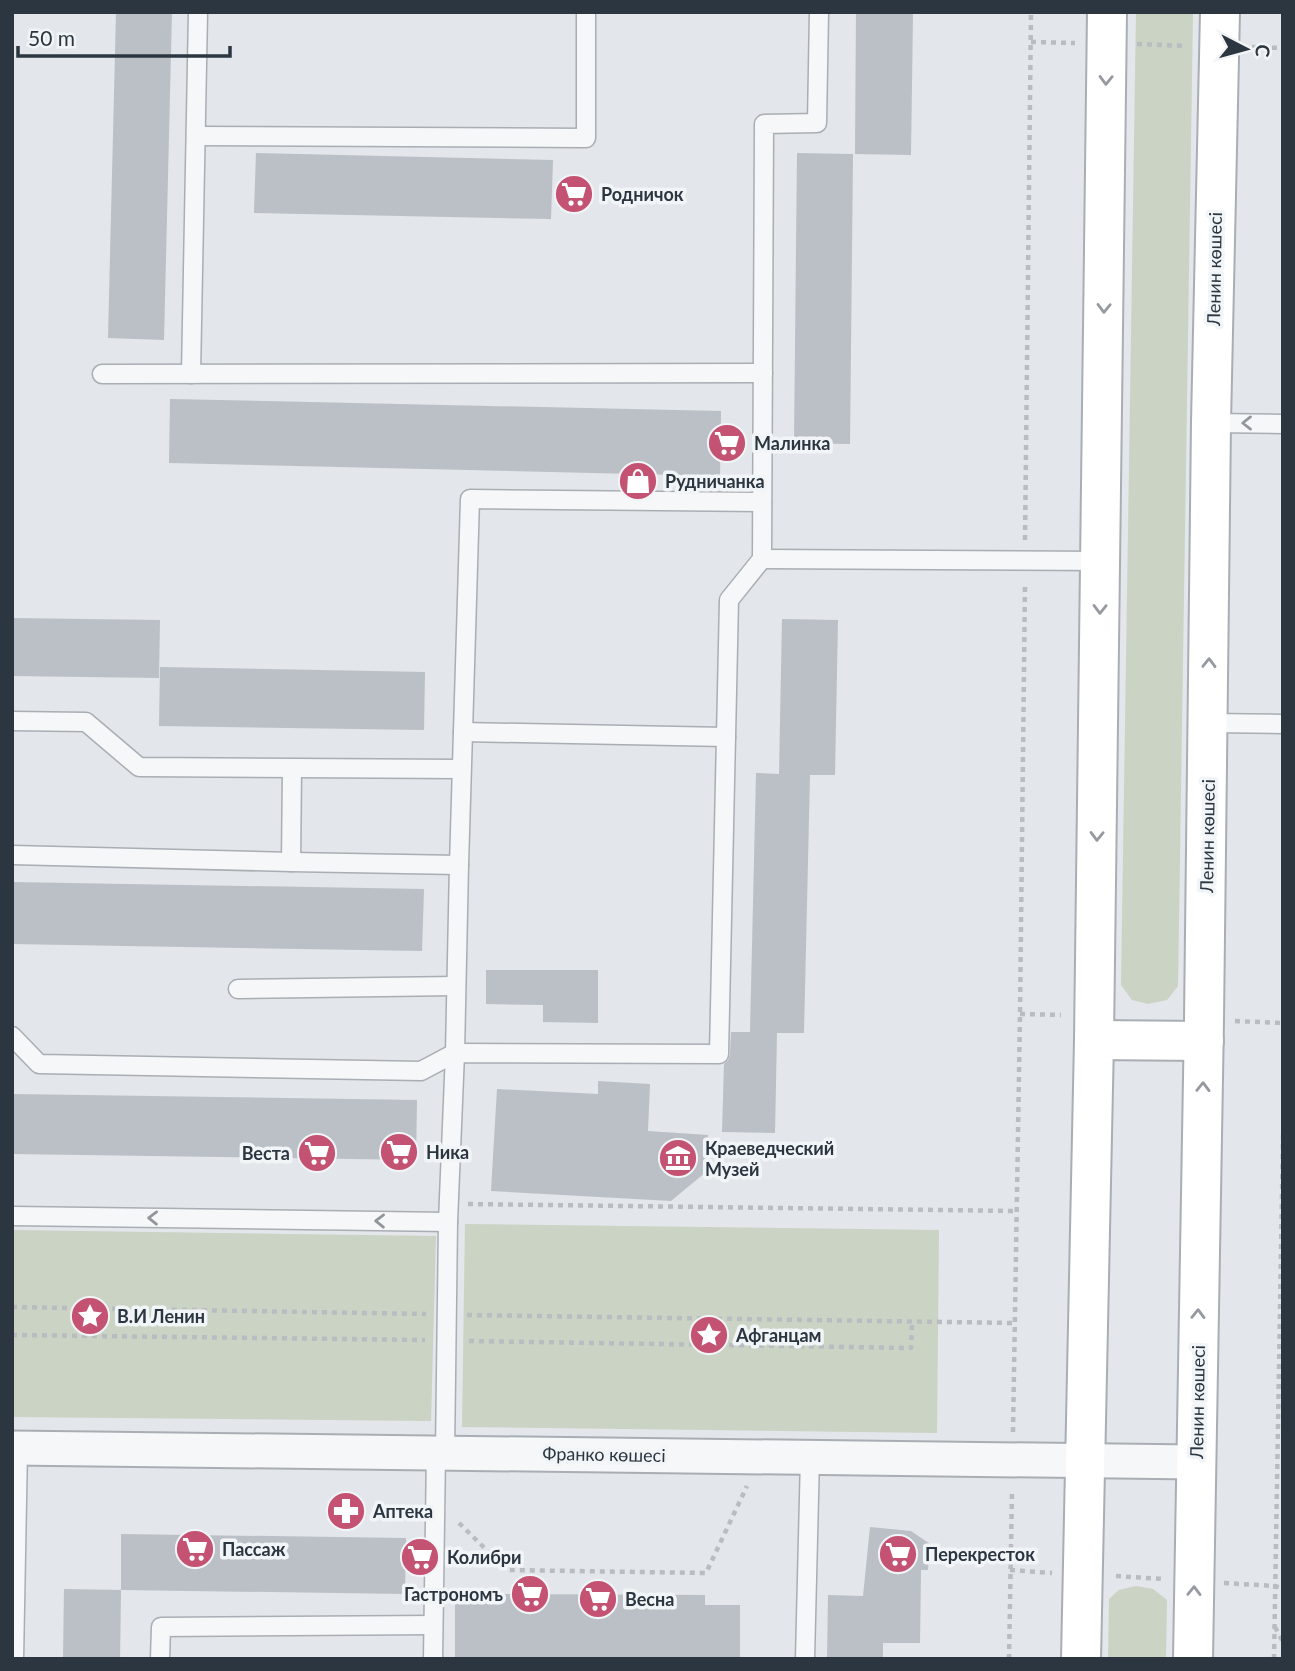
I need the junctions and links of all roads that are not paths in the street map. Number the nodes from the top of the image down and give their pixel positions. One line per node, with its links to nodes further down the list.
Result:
1 (198, 12): 6 (lane)
2 (586, 12): 6 (lane)
3 (819, 12): 7 (lane)
4 (1107, 28): 14 (main road, one-way to 14)
5 (1219, 29): 10 (main road, Ленин көшесі)
6 (196, 136): 9 (lane)
7 (763, 373): 9 (lane); 12 (lane)
8 (102, 374): 9 (lane)
9 (191, 374)
10 (1211, 423): 11 (lane, one-way to 10); 16 (main road, Ленин көшесі, one-way to 10)
11 (1283, 424)
12 (762, 502): 13 (lane); 18 (lane)
13 (762, 559): 14 (lane); 19 (lane)
14 (1101, 561): 28 (main road, one-way to 28)
15 (12, 720): 20 (lane)
16 (1208, 723): 17 (lane); 29 (main road, Ленин көшесі)
17 (1283, 723)
18 (463, 732): 19 (lane); 21 (lane)
19 (726, 737): 30 (lane)
20 (292, 769): 21 (lane); 23 (lane)
21 (461, 769): 24 (lane)
22 (12, 855): 23 (lane)
23 (291, 862): 24 (lane)
24 (458, 864): 25 (lane)
25 (456, 986): 26 (lane); 30 (lane)
26 (238, 989)
27 (12, 1036): 30 (lane)
28 (1094, 1040): 29 (main road); 36 (main road)
29 (1204, 1041): 37 (main road, Ленин көшесі, one-way to 29)
30 (455, 1053): 32 (lane)
31 (12, 1216): 32 (lane, one-way to 31)
32 (448, 1222): 34 (lane)
33 (15, 1448): 34 (street, Франко көшесі); 39 (lane)
34 (441, 1452): 35 (street, Франко көшесі); 38 (lane)
35 (810, 1457): 36 (street, Франко көшесі); 42 (lane)
36 (1084, 1461): 37 (street, Франко көшесі); 43 (main road)
37 (1196, 1462): 44 (main road, Ленин көшесі, one-way to 37)
38 (433, 1625): 40 (lane); 41 (lane)
39 (14, 1659)
40 (160, 1659)
41 (433, 1659)
42 (805, 1659)
43 (1081, 1659)
44 (1193, 1659)

